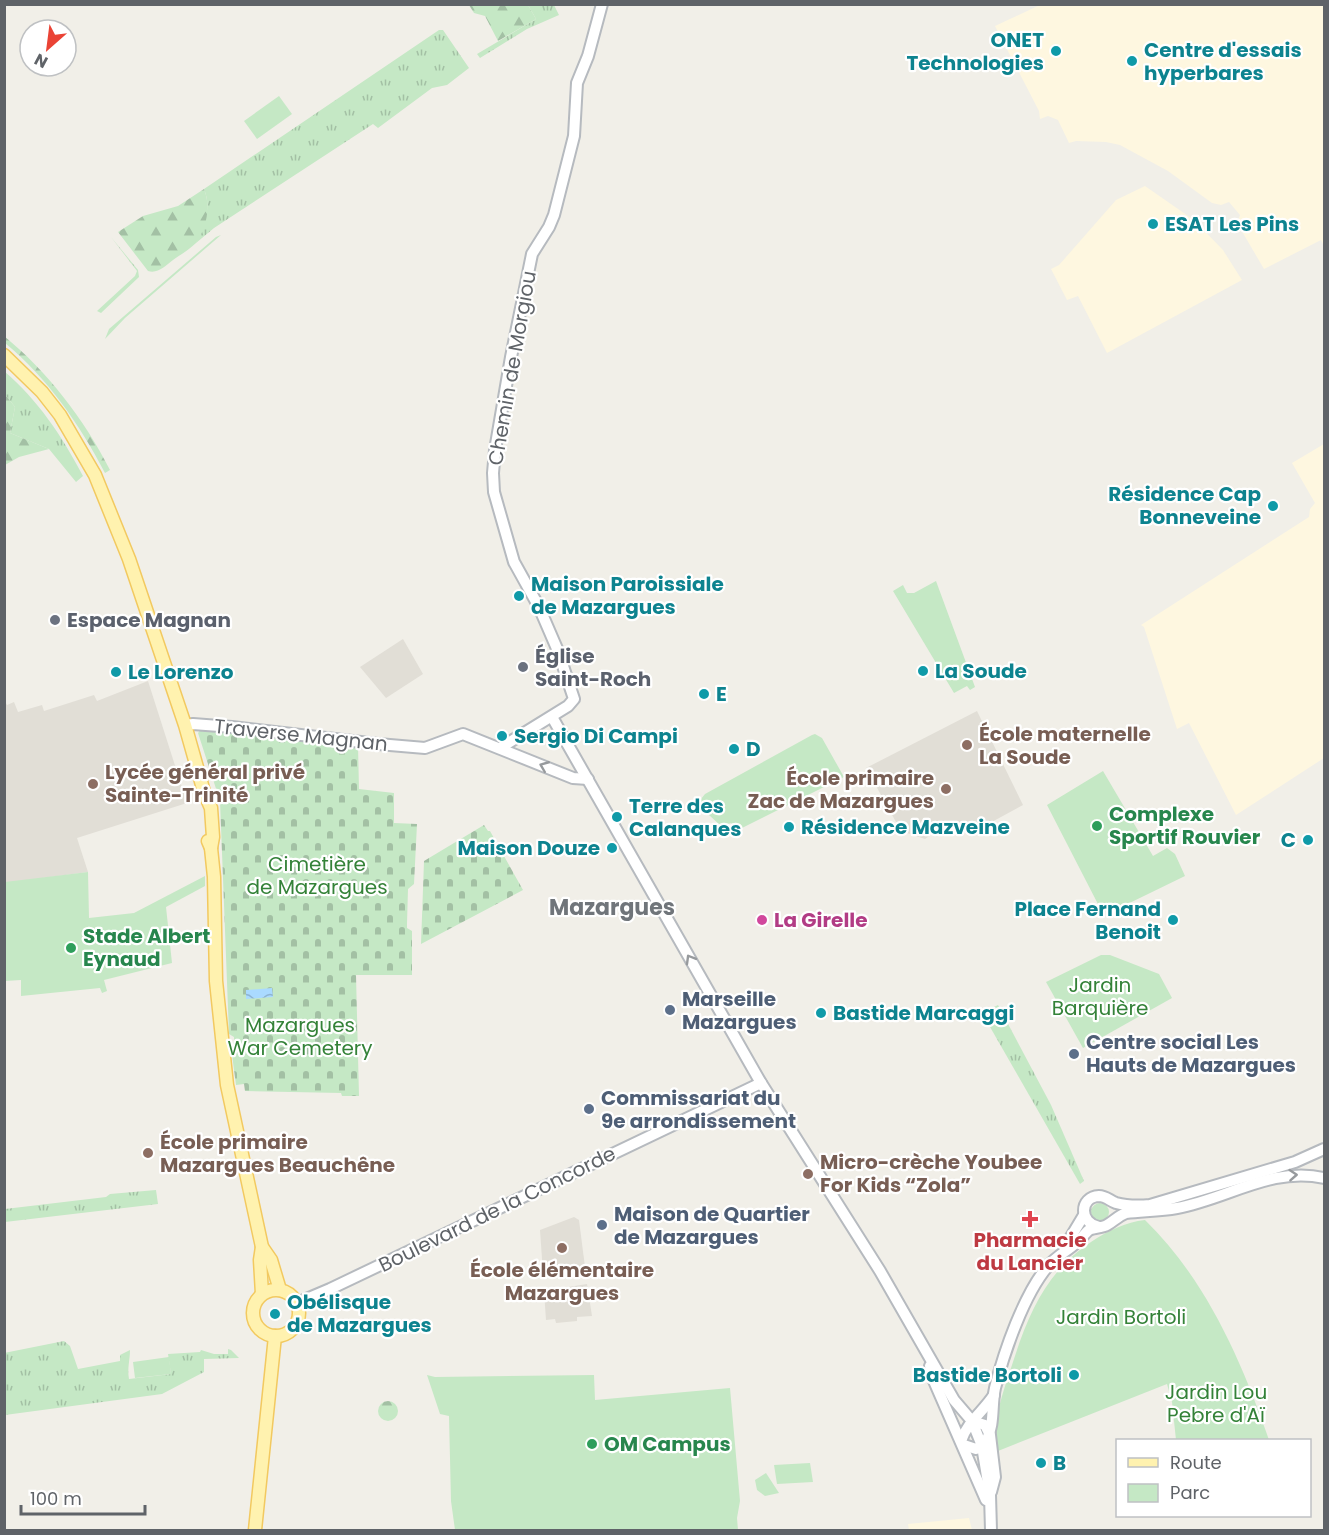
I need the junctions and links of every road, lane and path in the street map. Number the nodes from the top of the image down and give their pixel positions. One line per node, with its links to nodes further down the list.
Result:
1 (602, 4): 3 (street, Chemin de Morgiou)
2 (4, 356): 4 (main road)
3 (552, 717): 5 (street); 6 (street)
4 (185, 725): 5 (street, Traverse Magnan); 13 (main road)
5 (500, 748): 6 (street, one-way to 5)
6 (588, 779): 7 (street, one-way to 6)
7 (761, 1083): 17 (street, Boulevard de la Concorde); 19 (street)
8 (1324, 1149): 10 (street)
9 (1324, 1178): 12 (street, one-way to 9)
10 (1111, 1201): 11 (street); 12 (street)
11 (1084, 1215): 12 (street); 14 (street)
12 (1106, 1225): 14 (street)
13 (262, 1247): 15 (main road); 16 (main road)
14 (1066, 1249): 20 (street)
15 (280, 1290): 16 (main road); 17 (main road)
16 (262, 1294): 18 (main road)
17 (297, 1303): 18 (main road)
18 (275, 1336): 27 (main road)
19 (928, 1356): 21 (street); 23 (street)
20 (994, 1395): 21 (street); 22 (street)
21 (972, 1421): 22 (street); 23 (street); 24 (street)
22 (990, 1435): 24 (street); 25 (street)
23 (963, 1443): 24 (street); 26 (street)
24 (982, 1446): 25 (street)
25 (990, 1495): 26 (street)
26 (989, 1507): 28 (street)
27 (255, 1530)
28 (991, 1530)

